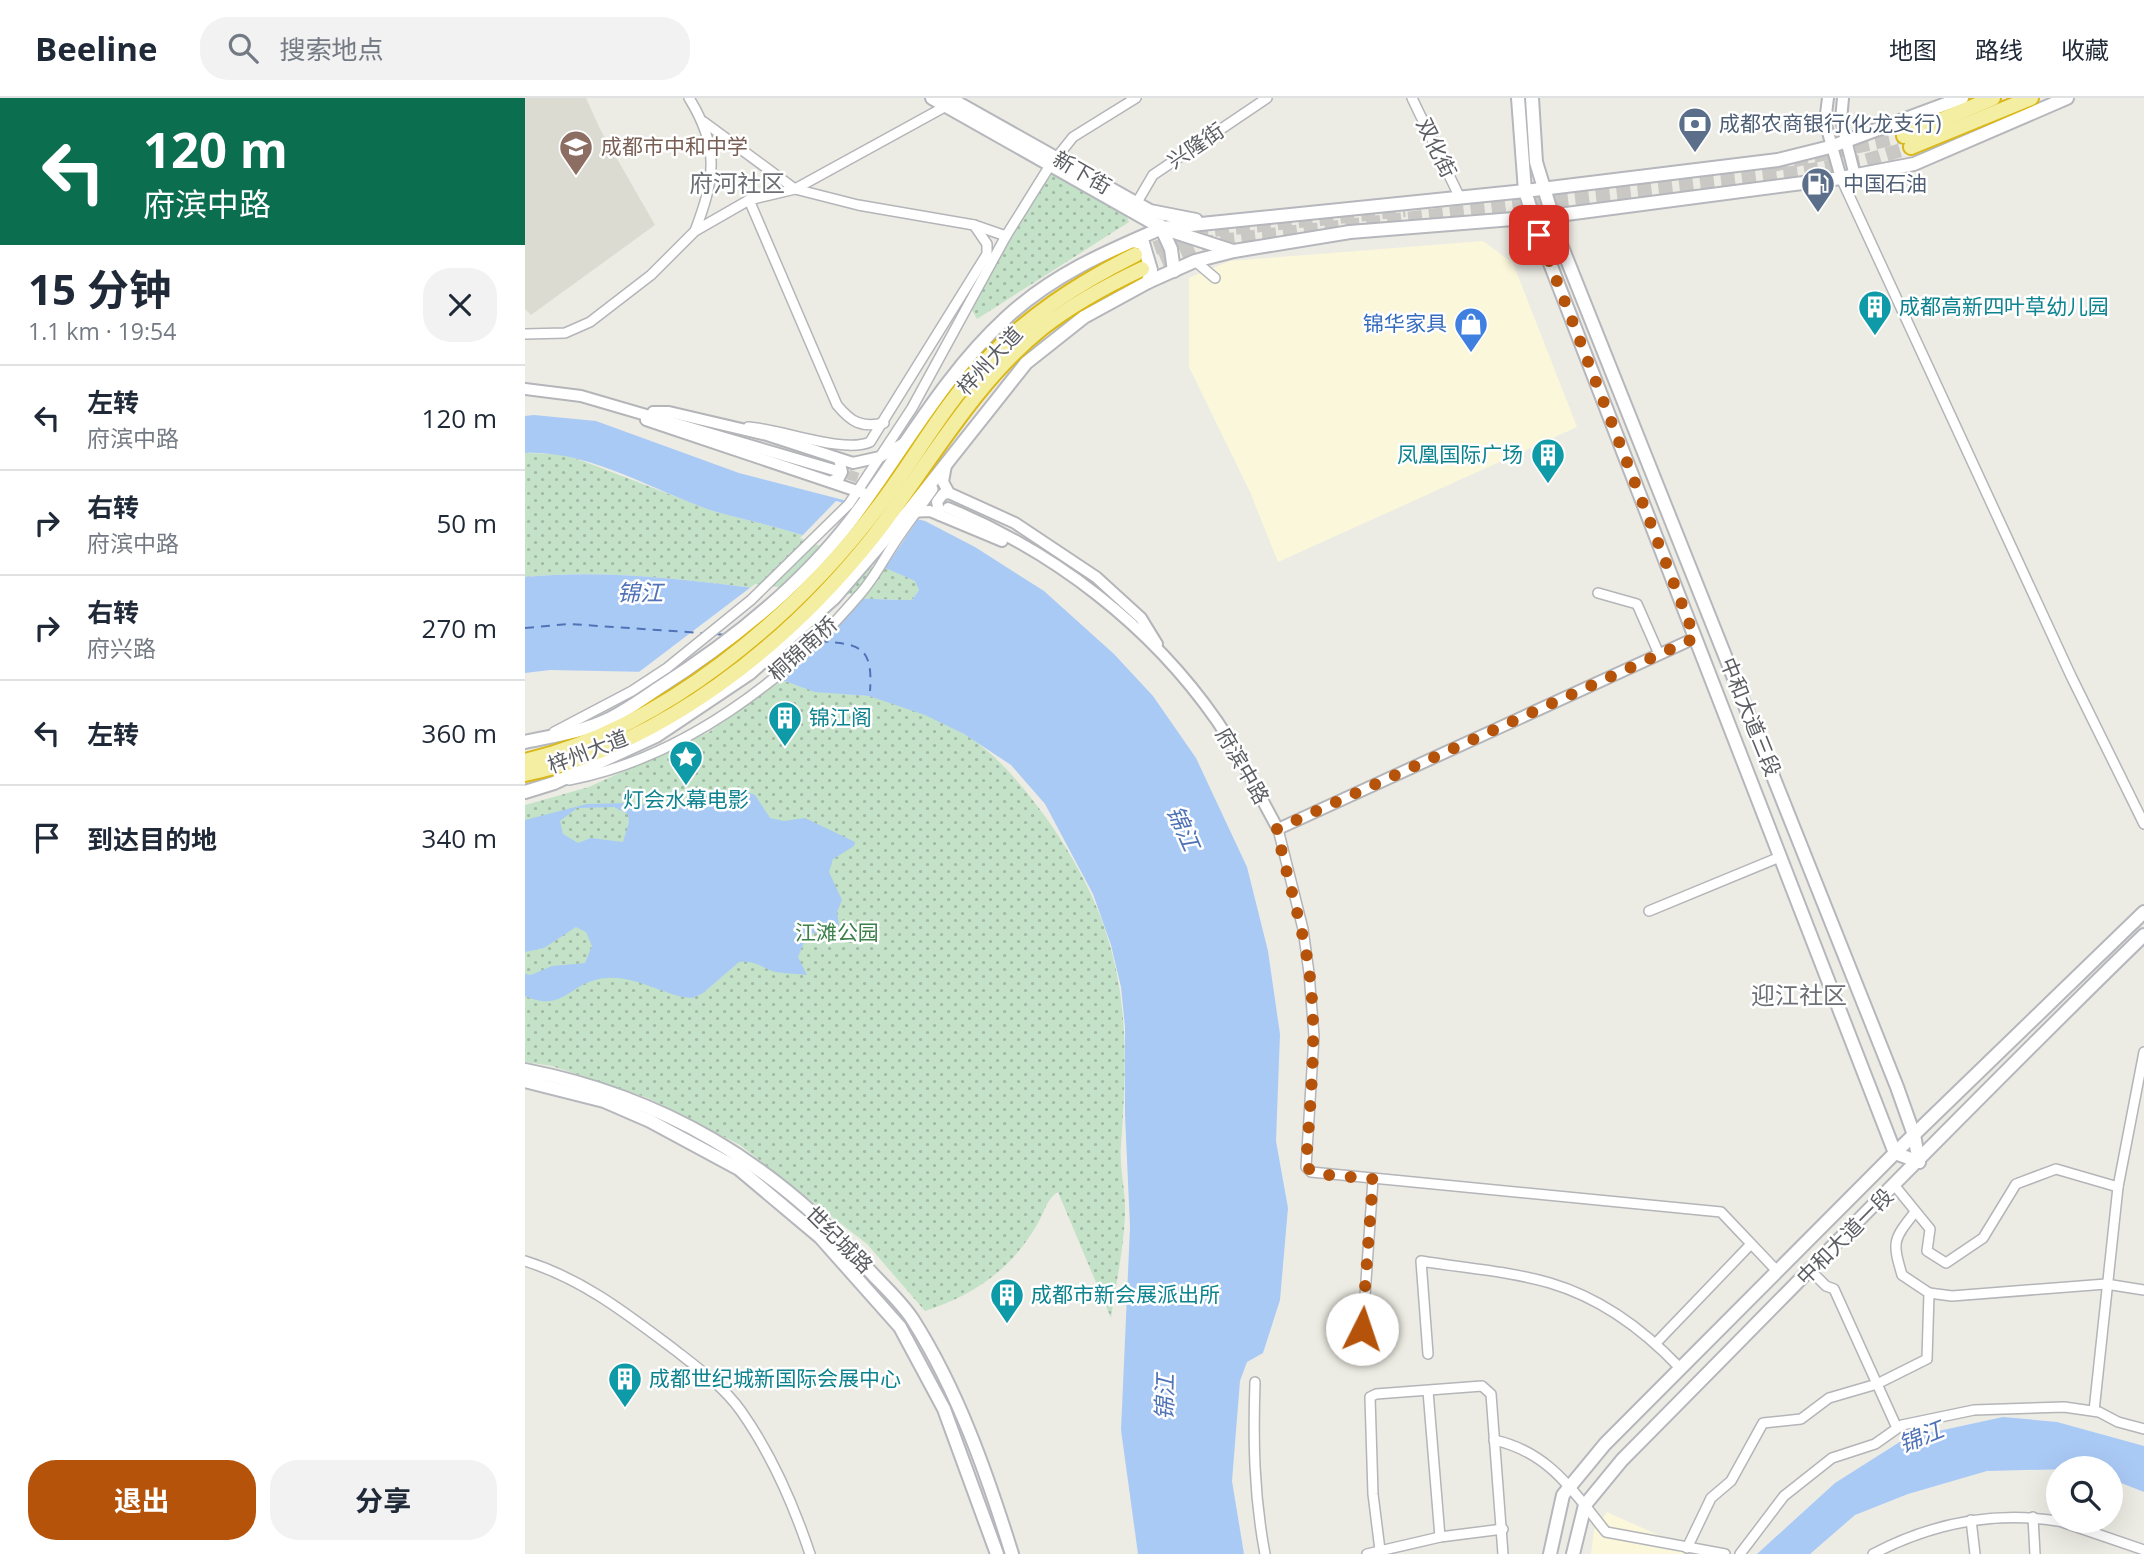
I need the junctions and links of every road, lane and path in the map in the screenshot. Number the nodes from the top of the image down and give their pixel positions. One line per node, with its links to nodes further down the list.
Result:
1 (689, 98): 15 (street)
2 (932, 98): 14 (main road, 新下街)
3 (1136, 98): 18 (street)
4 (1267, 98): 26 (street, 兴隆街)
5 (1412, 98): 24 (street, 双化街)
6 (1518, 98): 23 (main road)
7 (1532, 98): 21 (main road, 中和大道三段)
8 (1828, 98): 17 (street)
9 (1843, 98): 16 (street)
10 (1962, 98): 16 (main road)
11 (1993, 98): 12 (highway)
12 (2031, 98)
13 (2067, 98): 19 (main road)
14 (950, 100): 18 (main road, 新下街); 22 (street)
15 (703, 122): 22 (street); 33 (street)
16 (1846, 141): 17 (main road); 19 (street)
17 (1830, 147): 20 (street); 21 (main road)
18 (1052, 162): 26 (main road, 新下街); 32 (main road, 新下街); 34 (street)
19 (1855, 176): 20 (main road)
20 (1841, 178): 28 (main road); 65 (street)
21 (1543, 188): 23 (main road); 28 (main road, 中和大道三段)
22 (795, 189): 25 (street); 31 (street)
23 (1525, 191): 24 (main road); 29 (main road)
24 (1460, 198): 30 (main road)
25 (749, 200): 33 (street); 44 (street)
26 (1136, 204): 27 (main road, 新下街)
27 (1150, 211): 30 (main road, 新下街); 32 (main road)
28 (1551, 216): 29 (main road); 74 (main road, 中和大道三段)
29 (1533, 218): 36 (main road); 55 (main road)
30 (1224, 222): 32 (main road)
31 (974, 225): 34 (street); 44 (street)
32 (1162, 229): 35 (main road); 36 (main road, 新下街); 38 (main road)
33 (695, 231): 41 (street)
34 (1006, 236): 47 (street)
35 (1134, 248): 39 (main road); 46 (main road); 52 (highway, 梓州大道)
36 (1234, 251): 37 (main road)
37 (1195, 261): 38 (main road); 40 (street)
38 (1174, 271): 39 (main road)
39 (1145, 275): 48 (main road); 52 (highway, 梓州大道)
40 (1215, 278)
41 (525, 334)
42 (525, 389): 43 (street)
43 (636, 411): 45 (street); 49 (street)
44 (884, 423): 45 (street)
45 (725, 426): 49 (street)
46 (904, 443): 47 (street); 51 (main road)
47 (880, 457): 49 (street); 51 (street)
48 (945, 468): 50 (street); 52 (main road)
49 (835, 470): 51 (street)
50 (949, 493): 53 (street); 57 (street)
51 (864, 496): 58 (street); 58 (main road)
52 (904, 511): 53 (street, 府滨中路); 58 (highway, 桐锦南桥); 58 (main road, 桐锦南桥); 63 (street, 桐锦南桥)
53 (944, 511): 57 (street, 府滨中路)
54 (1598, 593): 56 (street)
55 (1695, 638): 56 (street); 67 (main road)
56 (1659, 654): 66 (street)
57 (1166, 658): 66 (street, 府滨中路)
58 (644, 714): 59 (highway, 梓州大道); 60 (main road); 62 (highway, 梓州大道); 63 (main road)
59 (585, 743): 60 (main road); 61 (highway, 梓州大道)
60 (525, 744)
61 (525, 761)
62 (525, 774)
63 (554, 783): 64 (main road)
64 (525, 792)
65 (2144, 824)
66 (1277, 829): 77 (street, 府滨中路)
67 (1780, 857): 68 (street); 75 (main road)
68 (1649, 911)
69 (2144, 912): 74 (main road)
70 (2144, 935): 76 (main road, 中和大道一段)
71 (2144, 1052): 79 (street)
72 (525, 1070): 112 (main road, 世纪城路)
73 (525, 1081): 111 (main road, 世纪城路)
74 (1914, 1135): 75 (main road); 76 (main road, 中和大道三段)
75 (1895, 1153): 76 (main road); 83 (main road)
76 (1919, 1162): 78 (main road, 中和大道一段)
77 (1373, 1179): 81 (street); 89 (street)
78 (1895, 1186): 80 (street); 84 (main road, 中和大道一段)
79 (2118, 1188): 80 (street); 85 (street)
80 (1915, 1212): 87 (street)
81 (1751, 1244): 83 (street); 88 (street)
82 (525, 1261): 110 (street)
83 (1777, 1271): 91 (main road)
84 (1811, 1271): 93 (street); 100 (main road, 中和大道一段)
85 (2106, 1284): 86 (street); 87 (street); 95 (street)
86 (2144, 1290)
87 (1930, 1293): 93 (street)
88 (1656, 1343): 90 (street); 91 (street)
89 (1361, 1354)
90 (1428, 1354)
91 (1681, 1368): 99 (main road)
92 (1255, 1382): 113 (street)
93 (1877, 1384): 96 (street); 107 (street)
94 (1428, 1391): 98 (street); 106 (street); 108 (street)
95 (2094, 1411): 96 (street); 97 (street)
96 (1897, 1428): 119 (street)
97 (2144, 1429)
98 (1494, 1440): 99 (street); 104 (street)
99 (1570, 1485): 100 (street); 116 (main road)
100 (1585, 1506): 107 (street); 117 (main road, 中和大道一段)
101 (2033, 1517): 102 (street); 103 (street); 122 (street)
102 (2046, 1519)
103 (1971, 1520): 120 (street); 121 (street)
104 (1503, 1529): 106 (street); 115 (street)
105 (2094, 1533): 109 (street)
106 (1440, 1538): 108 (street)
107 (1687, 1548): 118 (street)
108 (1380, 1550): 114 (street)
109 (2144, 1550)
110 (810, 1554)
111 (997, 1554)
112 (1012, 1554)
113 (1265, 1554)
114 (1367, 1554)
115 (1503, 1554)
116 (1551, 1554)
117 (1573, 1554)
118 (1725, 1554)
119 (1740, 1554)
120 (1873, 1554)
121 (1975, 1554)
122 (2035, 1554)

